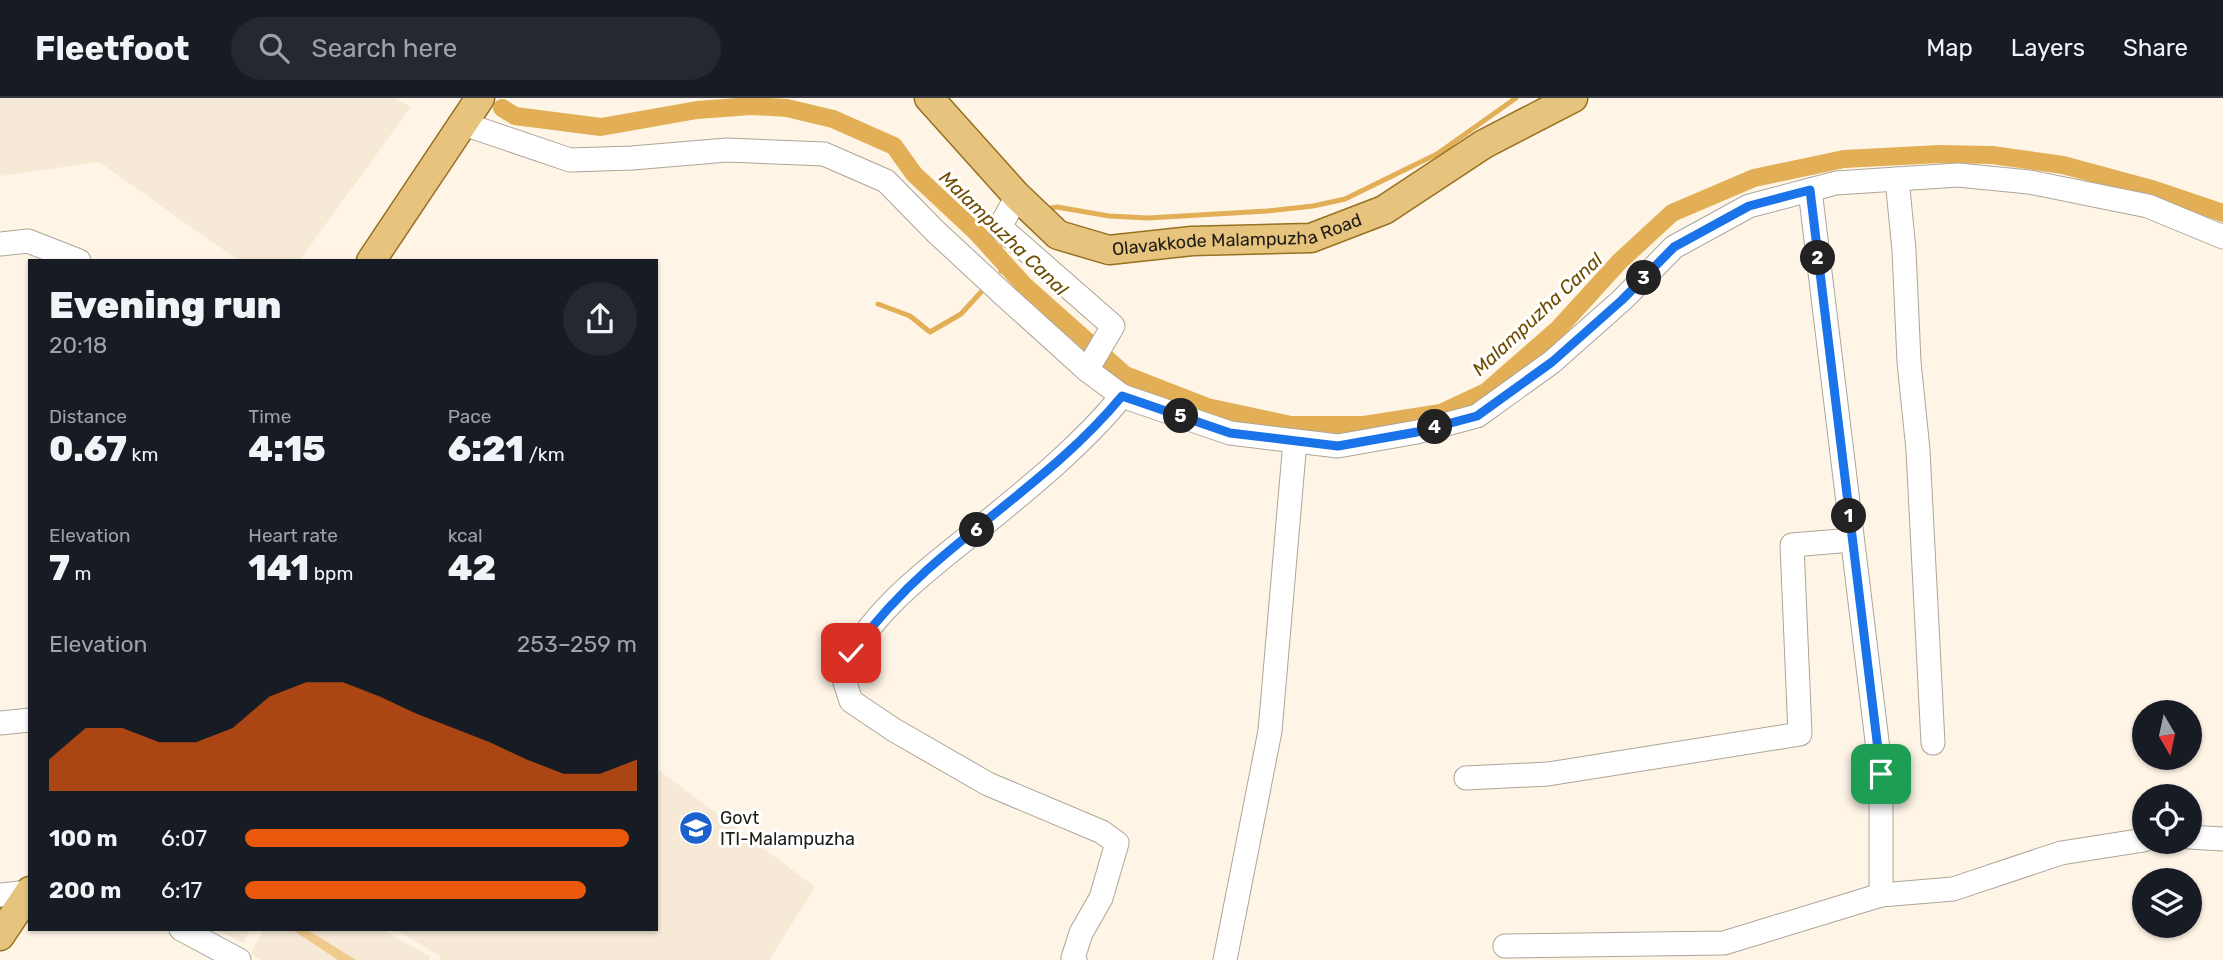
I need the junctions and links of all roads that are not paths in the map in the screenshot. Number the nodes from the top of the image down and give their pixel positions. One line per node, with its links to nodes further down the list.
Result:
1 (480, 98): 4 (main road)
2 (929, 98): 7 (main road, Olavakkode Malampuzha Road)
3 (1573, 98): 7 (main road, Olavakkode Malampuzha Road)
4 (464, 124): 11 (main road); 12 (street)
5 (1897, 179): 6 (street); 8 (street); 18 (street)
6 (1810, 190): 14 (street); 15 (street)
7 (1017, 196): 12 (street)
8 (2223, 237)
9 (0, 244): 10 (street)
10 (74, 259)
11 (372, 259)
12 (1087, 370): 13 (street)
13 (1122, 396): 14 (street); 31 (street)
14 (1295, 441): 32 (street)
15 (1852, 540): 19 (street); 26 (street)
16 (28, 720): 17 (street)
17 (0, 723)
18 (1933, 743)
19 (1466, 778)
20 (2202, 837): 21 (street)
21 (2223, 839)
22 (2132, 842): 26 (street)
23 (28, 891): 25 (street)
24 (28, 893): 28 (main road)
25 (0, 895)
26 (1881, 895): 29 (street)
27 (185, 931): 30 (street)
28 (0, 936)
29 (1505, 946)
30 (239, 960)
31 (1075, 960)
32 (1225, 960)

